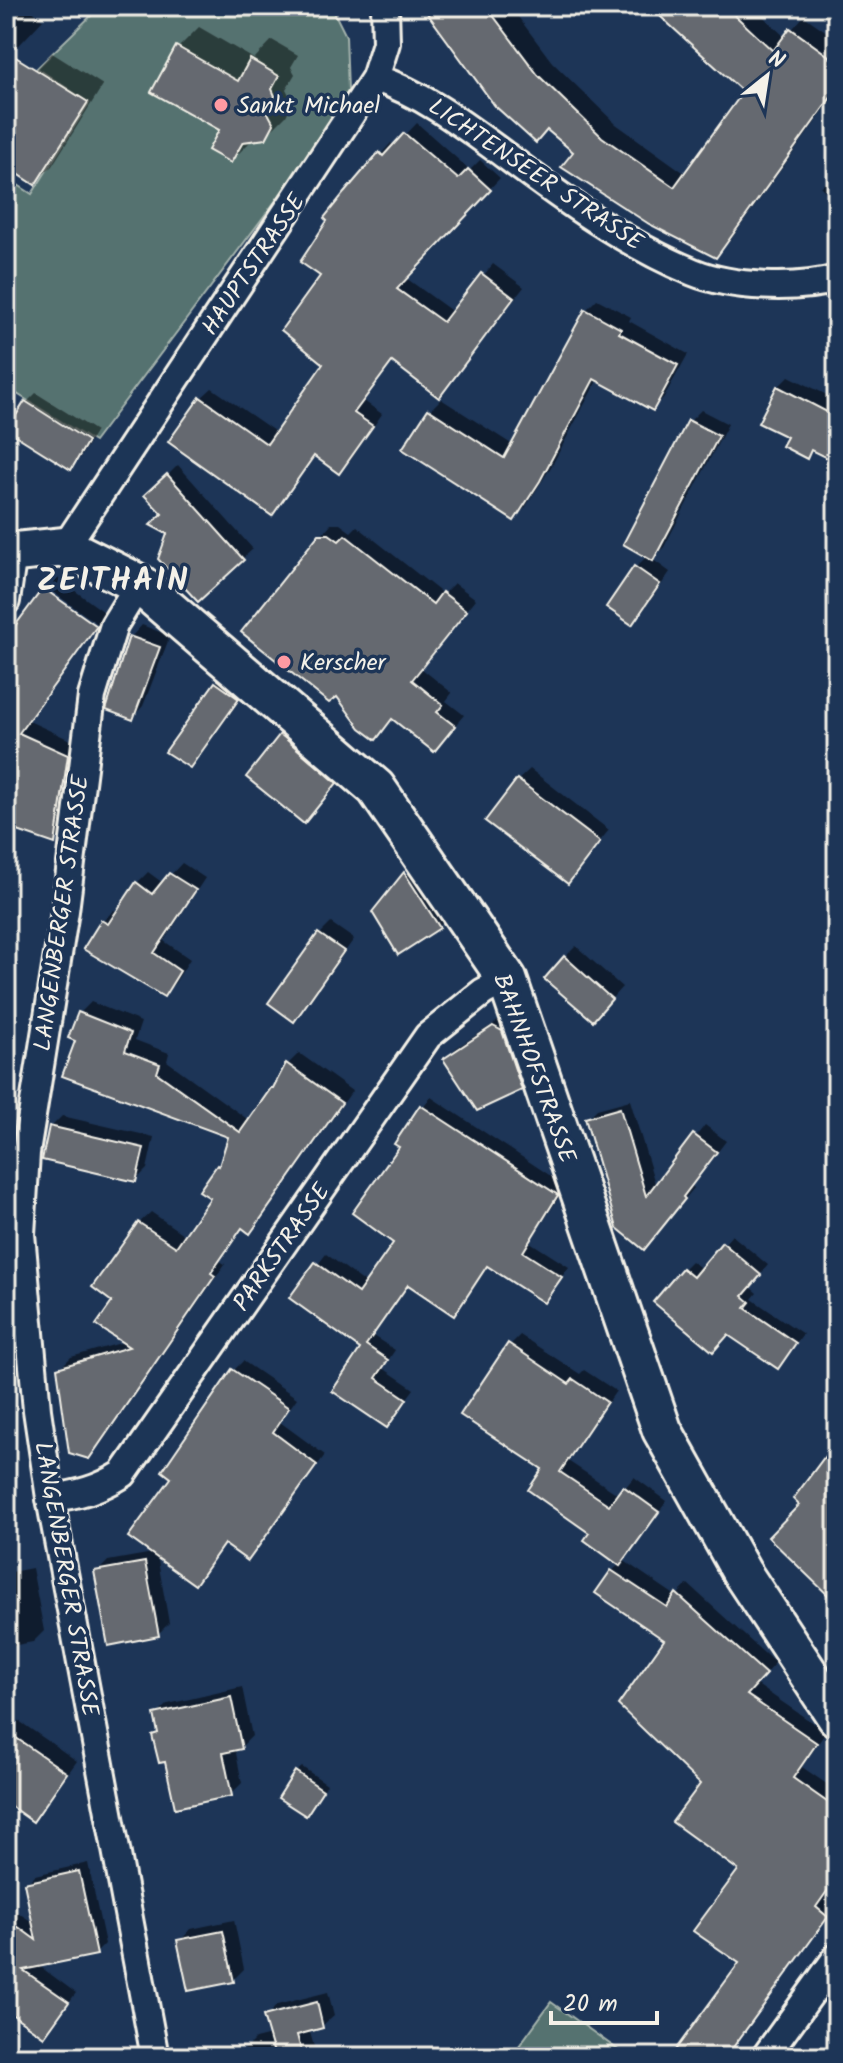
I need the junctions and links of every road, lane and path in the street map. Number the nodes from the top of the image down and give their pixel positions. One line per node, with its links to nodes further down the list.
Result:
1 (385, 6): 2 (street, HAUPTSTRASSE)
2 (375, 78): 3 (street, LICHTENSEER STRASSE); 4 (street, HAUPTSTRASSE)
3 (837, 279)
4 (65, 547): 5 (street); 6 (street, BAHNHOFSTRASSE)
5 (10, 553): 7 (street)
6 (139, 584): 8 (street, BAHNHOFSTRASSE); 9 (street, LANGENBERGER STRASSE)
7 (7, 600)
8 (507, 979): 9 (street, PARKSTRASSE); 10 (street, BAHNHOFSTRASSE)
9 (50, 1498): 12 (street, LANGENBERGER STRASSE)
10 (837, 1717)
11 (837, 1957): 13 (street)
12 (155, 2057)
13 (765, 2057)

